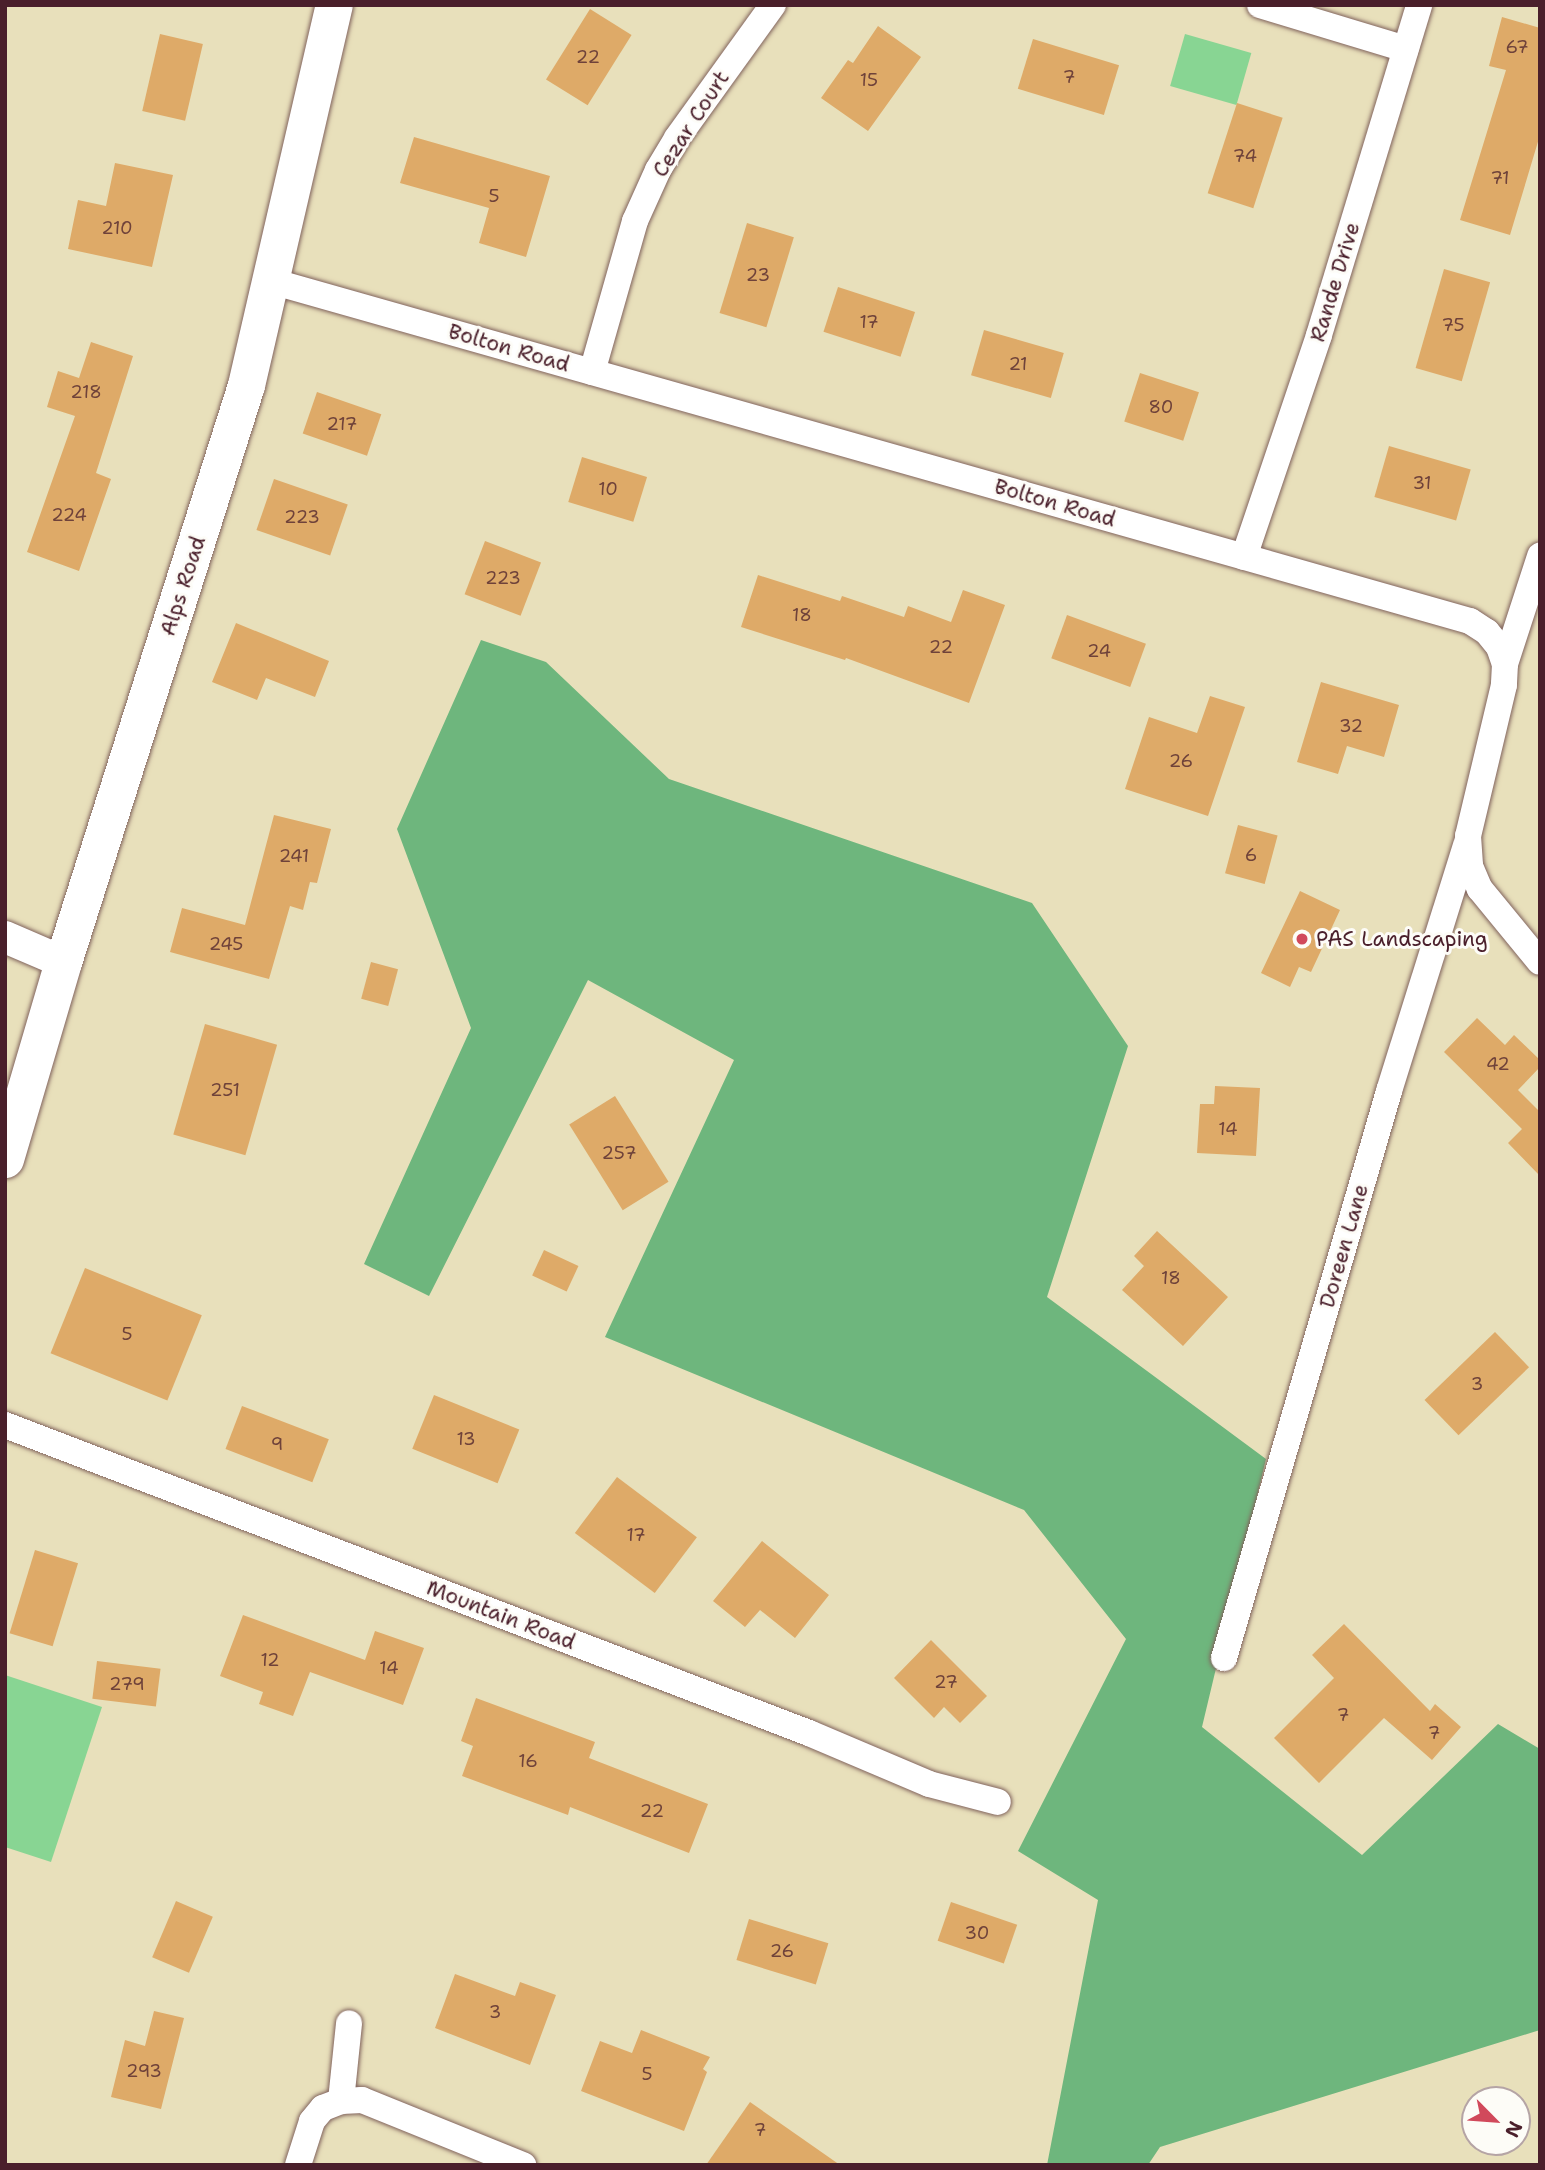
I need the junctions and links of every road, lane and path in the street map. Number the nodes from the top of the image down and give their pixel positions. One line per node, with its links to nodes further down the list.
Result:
1 (334, 5): 6 (main road, Alps Road)
2 (773, 5): 7 (street, Cezar Court)
3 (1260, 5): 5 (street)
4 (1419, 5): 5 (street, Rande Drive)
5 (1406, 49): 9 (street, Rande Drive)
6 (271, 281): 7 (street, Bolton Road); 13 (main road, Alps Road)
7 (592, 372): 9 (street, Bolton Road)
8 (1540, 556): 10 (street)
9 (1244, 557): 10 (street, Bolton Road)
10 (1504, 664): 11 (street)
11 (1468, 836): 14 (street); 17 (street, Doreen Lane)
12 (5, 937): 13 (street)
13 (63, 962): 15 (main road, Alps Road)
14 (1540, 962)
15 (5, 1159)
16 (5, 1425): 18 (street, Mountain Road)
17 (1224, 1658)
18 (998, 1802)
19 (349, 2023): 20 (street)
20 (341, 2101): 21 (street); 22 (street)
21 (298, 2165)
22 (523, 2165)

